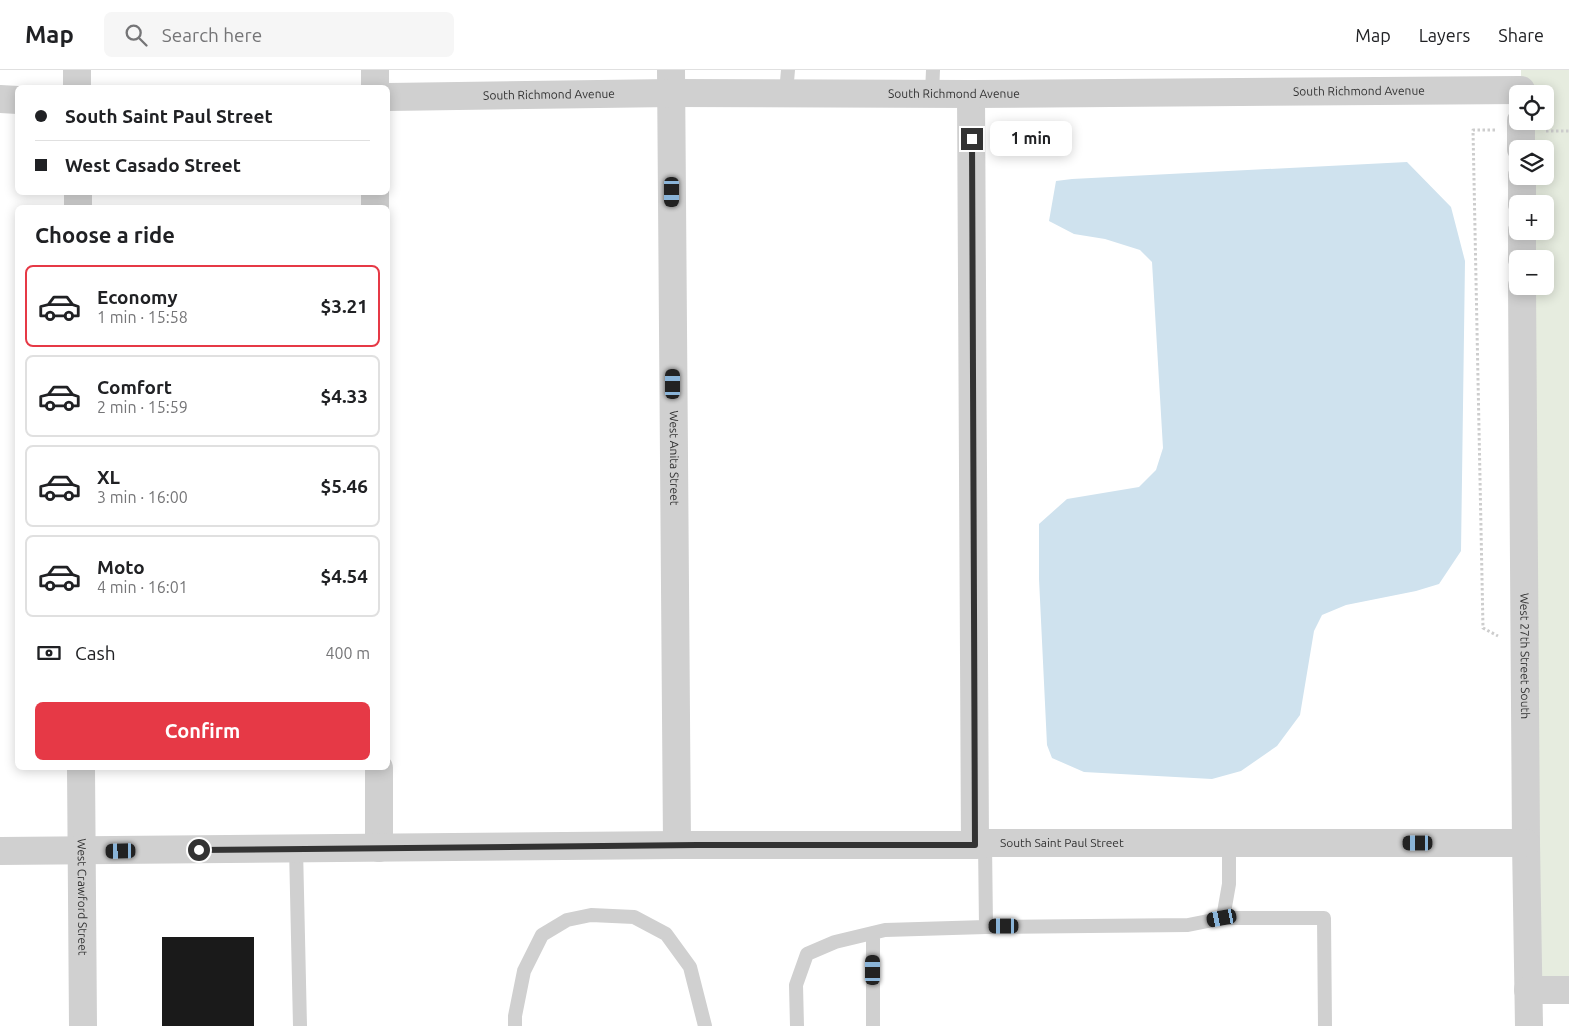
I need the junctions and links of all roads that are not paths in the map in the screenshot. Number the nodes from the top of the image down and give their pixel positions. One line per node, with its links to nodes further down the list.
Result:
1 (77, 70): 6 (street)
2 (375, 70): 7 (street)
3 (671, 82): 4 (street, South Richmond Avenue); 10 (street, South Richmond Avenue); 19 (street, West Anita Street)
4 (787, 82): 5 (street, South Richmond Avenue)
5 (933, 82): 9 (street, South Richmond Avenue)
6 (77, 85)
7 (375, 85)
8 (1509, 85): 9 (street, South Richmond Avenue)
9 (971, 94): 18 (street)
10 (390, 96)
11 (0, 100): 12 (street)
12 (15, 100)
13 (1522, 295): 17 (street, West 27th Street South)
14 (81, 770): 23 (street, West Crawford Street)
15 (378, 770): 21 (street)
16 (1229, 843): 17 (street, South Saint Paul Street); 18 (street, South Saint Paul Street); 24 (lane)
17 (1526, 843): 27 (street, West 27th Street South)
18 (980, 844): 19 (street, South Saint Paul Street); 25 (lane)
19 (677, 845): 21 (street, South Saint Paul Street)
20 (296, 848): 21 (street, South Saint Paul Street); 23 (street, South Saint Paul Street); 30 (lane)
21 (379, 848)
22 (0, 851): 23 (street, South Saint Paul Street)
23 (82, 851): 29 (street, West Crawford Street)
24 (1222, 918): 25 (lane); 35 (lane)
25 (986, 927): 26 (lane)
26 (873, 933): 33 (lane); 34 (lane)
27 (1528, 990): 28 (street); 36 (street, West 27th Street South)
28 (1569, 990)
29 (83, 1026)
30 (300, 1026)
31 (515, 1026): 32 (lane)
32 (705, 1026)
33 (797, 1026)
34 (873, 1026)
35 (1325, 1026)
36 (1529, 1026)

